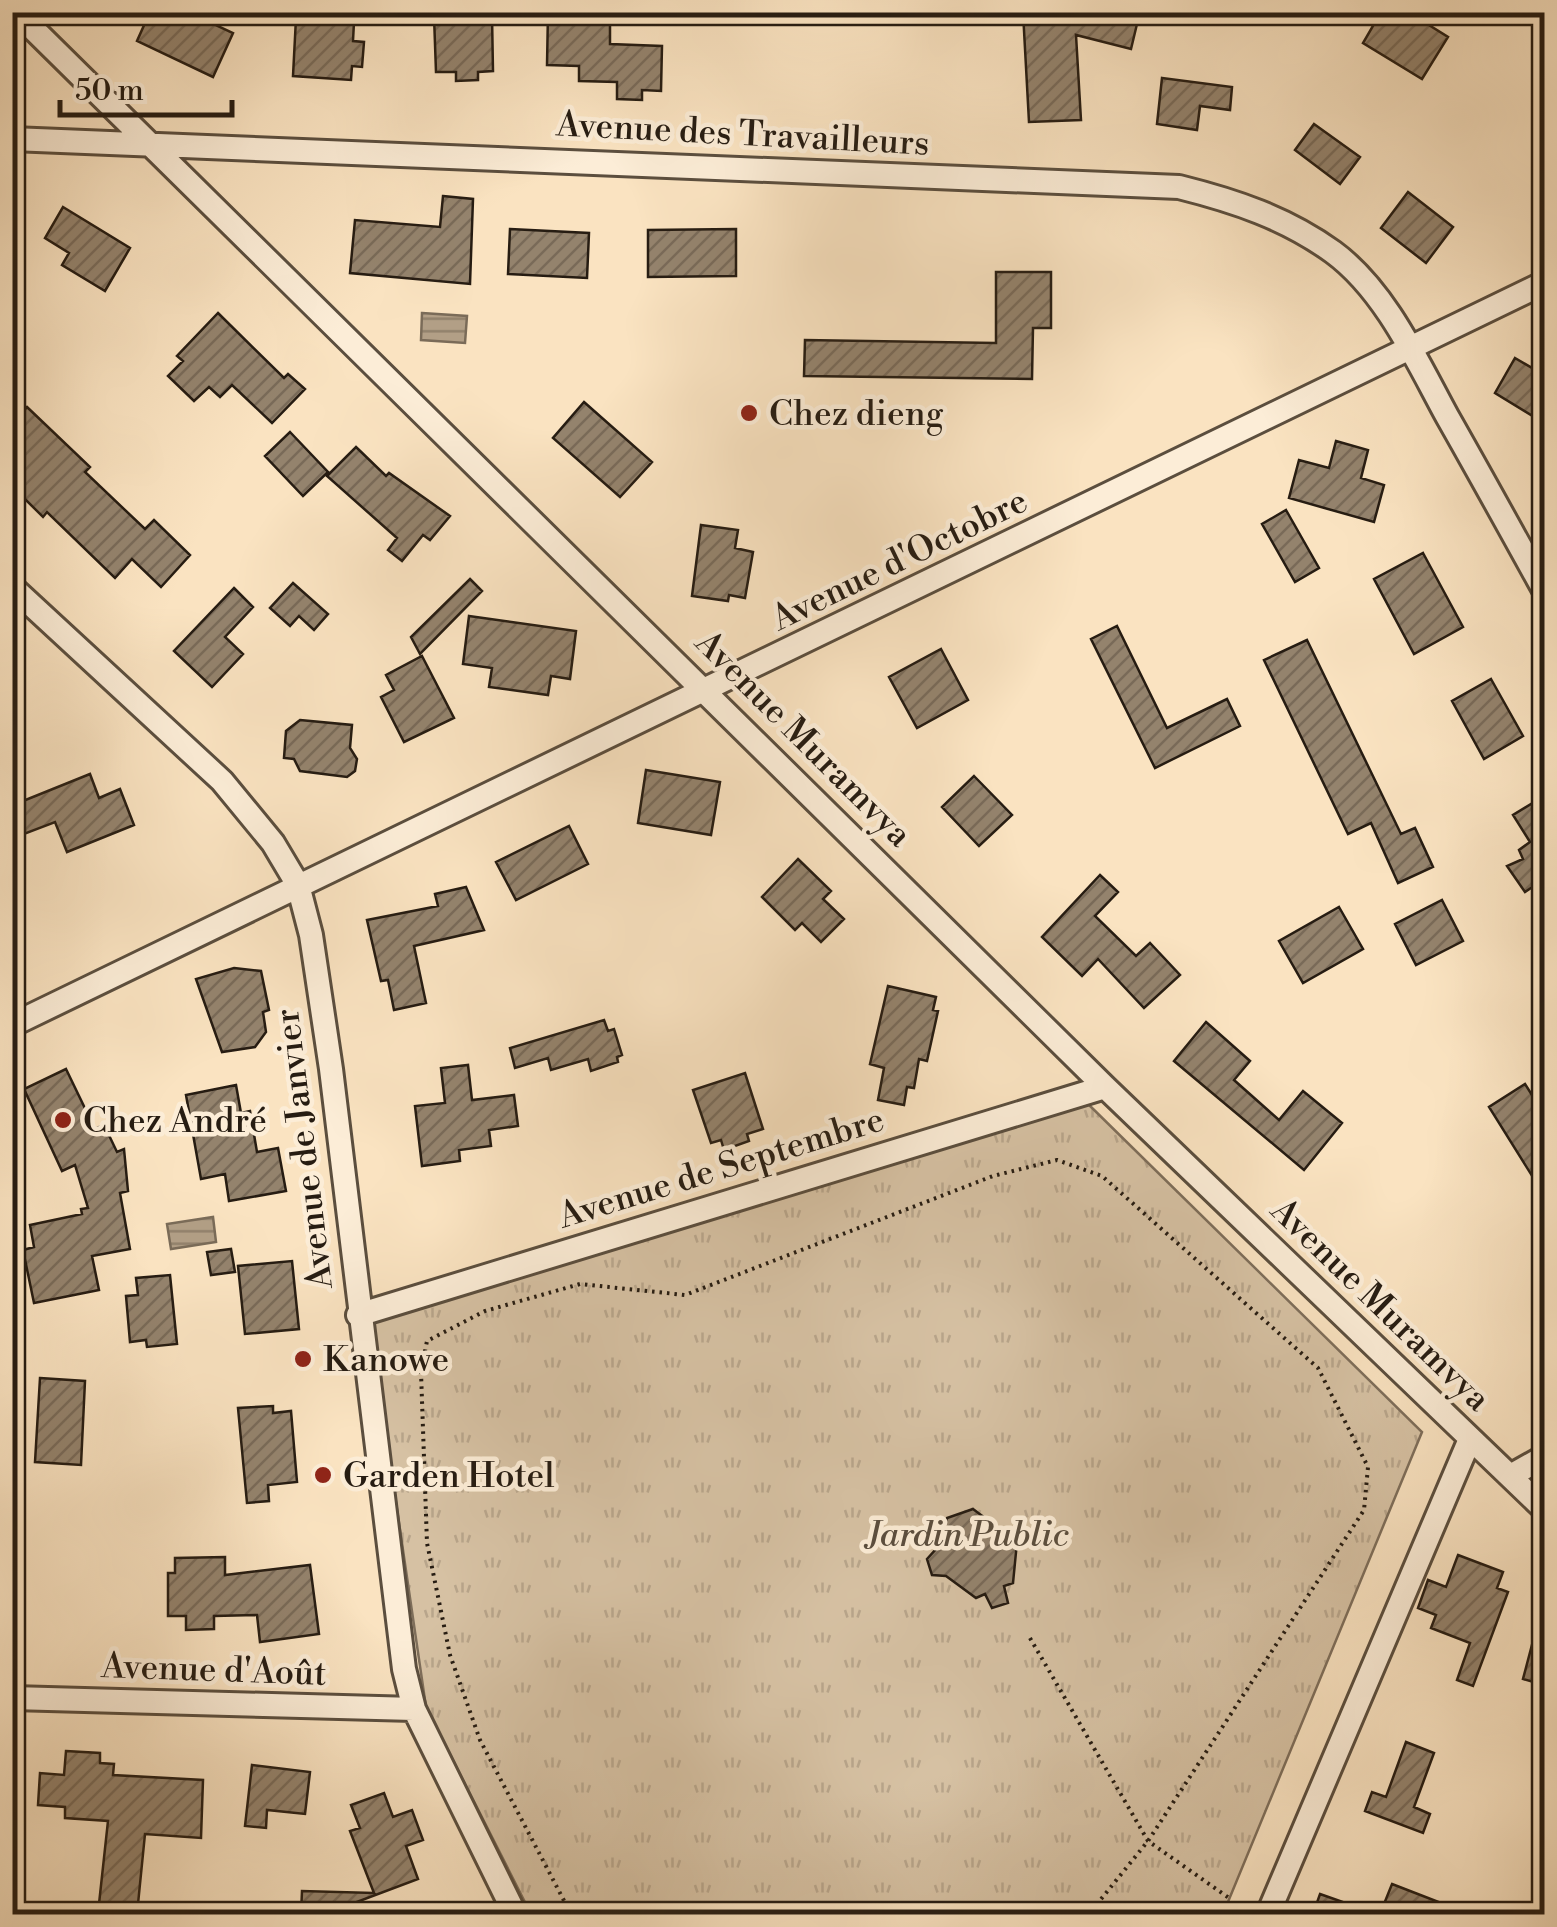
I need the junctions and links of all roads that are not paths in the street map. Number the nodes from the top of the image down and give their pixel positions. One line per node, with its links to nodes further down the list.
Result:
1 (16, 12): 3 (street, Avenue Muramvya)
2 (12, 139): 3 (street, Avenue des Travailleurs)
3 (152, 142): 5 (street, Avenue des Travailleurs); 8 (street, Avenue Muramvya)
4 (1544, 283): 5 (street, Avenue d'Octobre)
5 (1410, 348): 7 (street, Avenue des Travailleurs); 8 (street, Avenue d'Octobre)
6 (12, 586): 9 (street, Avenue de Janvier)
7 (1544, 590)
8 (708, 692): 9 (street, Avenue d'Octobre); 11 (street, Avenue Muramvya)
9 (298, 886): 10 (street, Avenue d'Octobre); 12 (street, Avenue de Janvier)
10 (12, 1025)
11 (1104, 1087): 12 (street, Avenue de Septembre); 13 (street, Avenue Muramvya)
12 (358, 1315): 18 (street, Avenue de Janvier)
13 (1470, 1439): 15 (street, Avenue Muramvya); 20 (street)
14 (1544, 1456): 15 (street)
15 (1512, 1475): 16 (street, Avenue Muramvya)
16 (1544, 1509)
17 (12, 1698): 18 (street, Avenue d'Août)
18 (414, 1710): 19 (street, Avenue de Janvier)
19 (515, 1914)
20 (1268, 1914)

